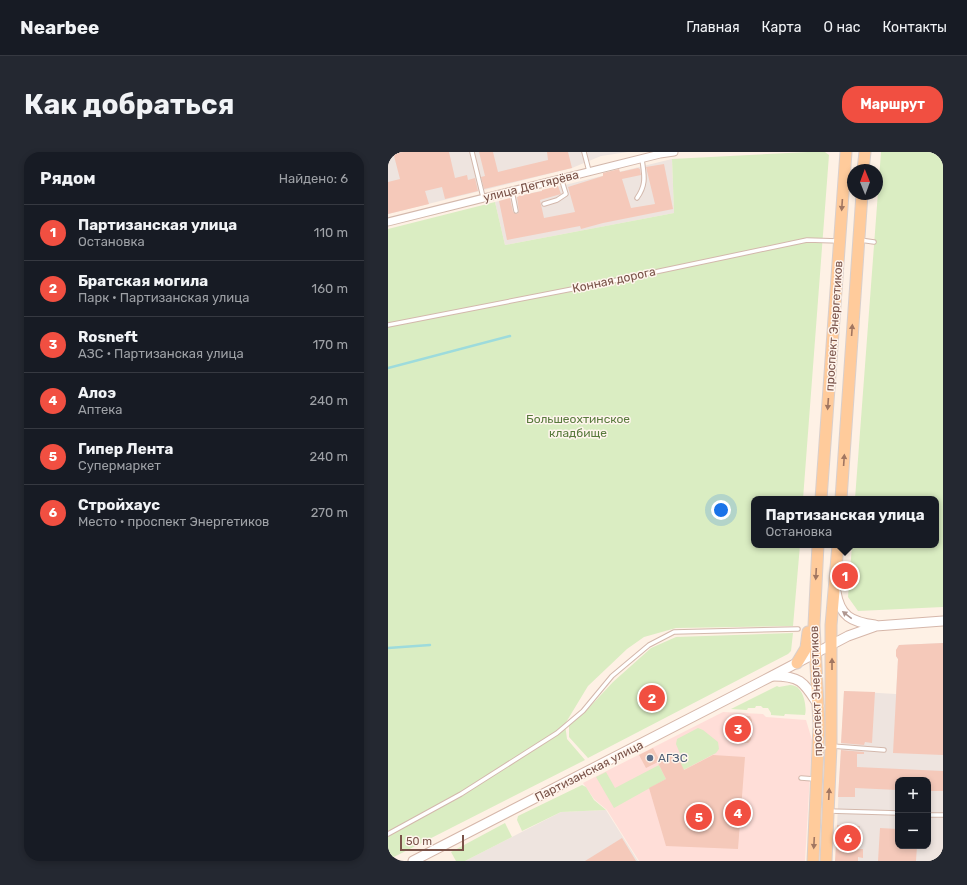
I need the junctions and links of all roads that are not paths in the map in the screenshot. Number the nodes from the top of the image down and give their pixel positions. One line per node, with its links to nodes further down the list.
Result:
1 (472, 152): 11 (lane)
2 (584, 152): 8 (lane)
3 (674, 152): 6 (street, улица Дегтярёва)
4 (846, 152): 18 (main road, проспект Энергетиков, one-way to 18)
5 (865, 152): 7 (main road)
6 (642, 159): 8 (street, улица Дегтярёва); 12 (lane)
7 (864, 164)
8 (589, 172): 9 (street, улица Дегтярёва)
9 (561, 178): 10 (street, улица Дегтярёва); 14 (lane)
10 (512, 190): 11 (street, улица Дегтярёва); 15 (lane)
11 (483, 197): 16 (street, улица Дегтярёва)
12 (637, 198)
13 (862, 200): 17 (main road, проспект Энергетиков)
14 (544, 204)
15 (516, 211)
16 (388, 222)
17 (859, 240): 19 (lane); 22 (main road, проспект Энергетиков, one-way to 17)
18 (840, 241): 20 (lane, Конная дорога); 21 (main road, проспект Энергетиков, one-way to 21)
19 (874, 242)
20 (388, 325)
21 (821, 496)
22 (841, 496)
23 (818, 548): 26 (main road, проспект Энергетиков, one-way to 26)
24 (838, 548): 25 (main road, проспект Энергетиков)
25 (835, 588): 28 (street, one-way to 25); 30 (main road, проспект Энергетиков)
26 (815, 593): 31 (main road, проспект Энергетиков); 32 (main road)
27 (943, 621): 28 (street, Партизанская улица)
28 (876, 626): 30 (street, Партизанская улица)
29 (798, 629): 43 (lane)
30 (832, 644): 31 (street, Партизанская улица); 35 (main road, проспект Энергетиков, one-way to 30)
31 (815, 652): 32 (street, Партизанская улица); 34 (main road, проспект Энергетиков)
32 (797, 663): 33 (street, Партизанская улица)
33 (772, 676): 34 (street); 44 (street, Партизанская улица)
34 (819, 706): 38 (main road, проспект Энергетиков)
35 (831, 746): 36 (lane); 39 (main road, проспект Энергетиков, one-way to 35)
36 (884, 750)
37 (801, 778): 38 (lane)
38 (818, 779): 45 (main road, проспект Энергетиков, one-way to 45)
39 (828, 810): 40 (lane); 46 (main road, проспект Энергетиков)
40 (895, 813)
41 (943, 814): 42 (lane)
42 (931, 815)
43 (388, 834)
44 (413, 861)
45 (813, 861)
46 (826, 861)

